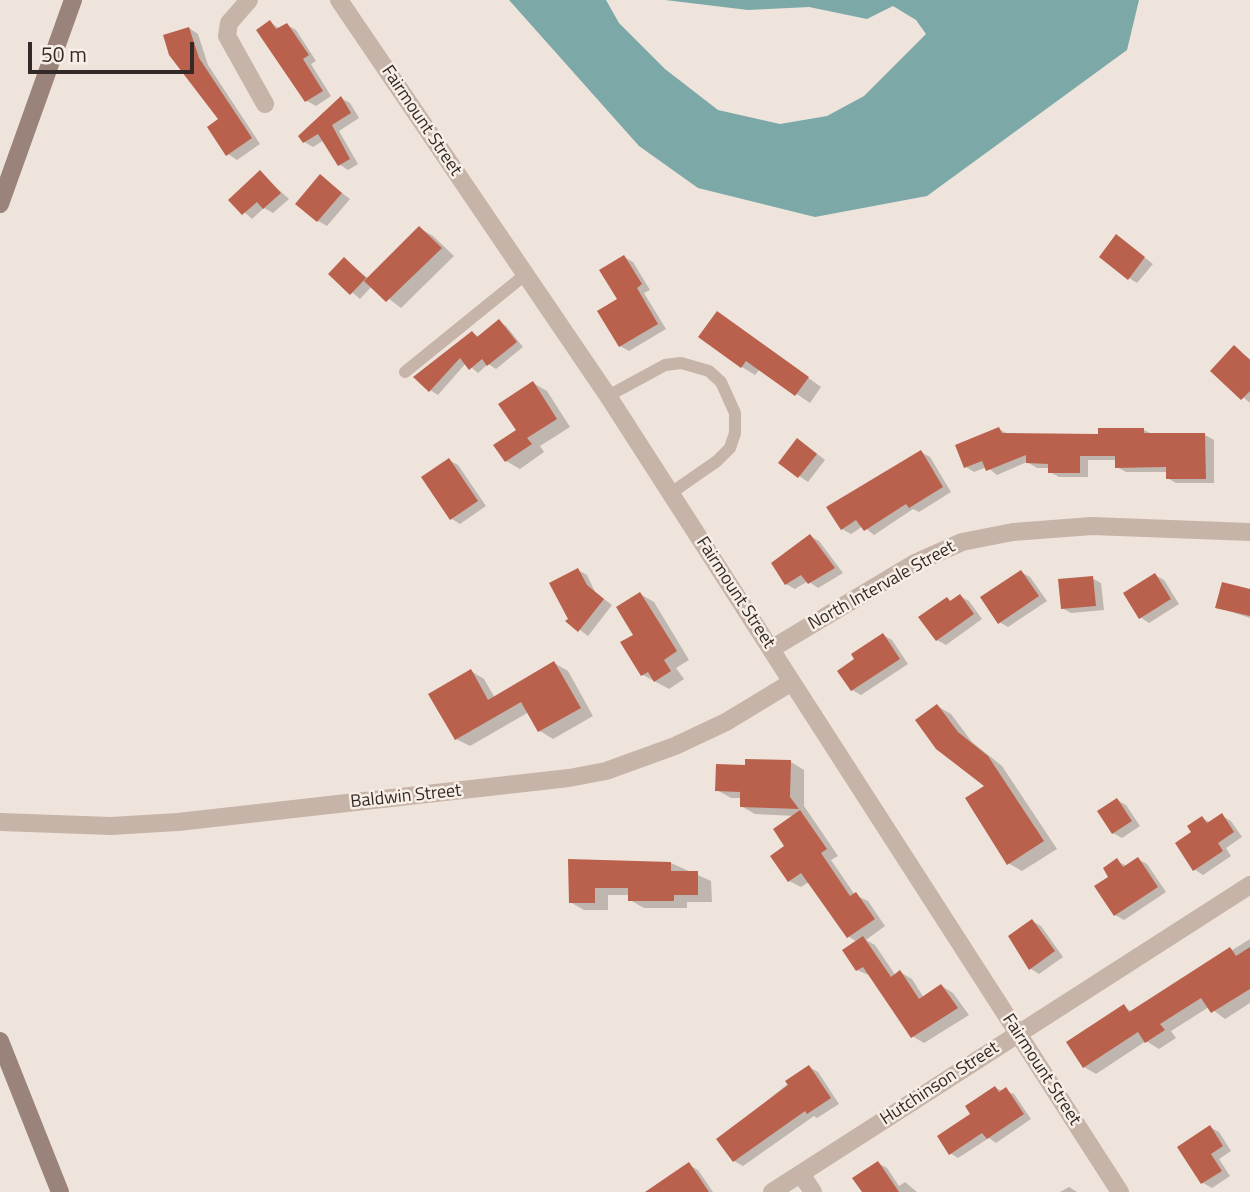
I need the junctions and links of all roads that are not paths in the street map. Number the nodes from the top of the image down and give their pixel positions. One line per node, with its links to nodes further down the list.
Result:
1 (74, 0): 5 (main road)
2 (249, 0): 4 (street)
3 (339, 0): 6 (street, Fairmount Street)
4 (265, 104)
5 (0, 204)
6 (526, 274): 7 (lane); 8 (street, Fairmount Street)
7 (405, 372)
8 (608, 396): 9 (street, Fairmount Street); 9 (lane)
9 (671, 493): 11 (street, Fairmount Street)
10 (1250, 532): 11 (street, North Intervale Street)
11 (771, 649): 12 (street, Fairmount Street)
12 (792, 682): 13 (street, Baldwin Street); 15 (street, Fairmount Street)
13 (5, 822)
14 (1250, 885): 15 (street, Hutchinson Street)
15 (1018, 1033): 17 (street, Hutchinson Street); 21 (street, Fairmount Street)
16 (0, 1041): 18 (main road)
17 (801, 1174): 19 (street, Hutchinson Street); 20 (street)
18 (60, 1192)
19 (772, 1192)
20 (813, 1192)
21 (1121, 1192)

